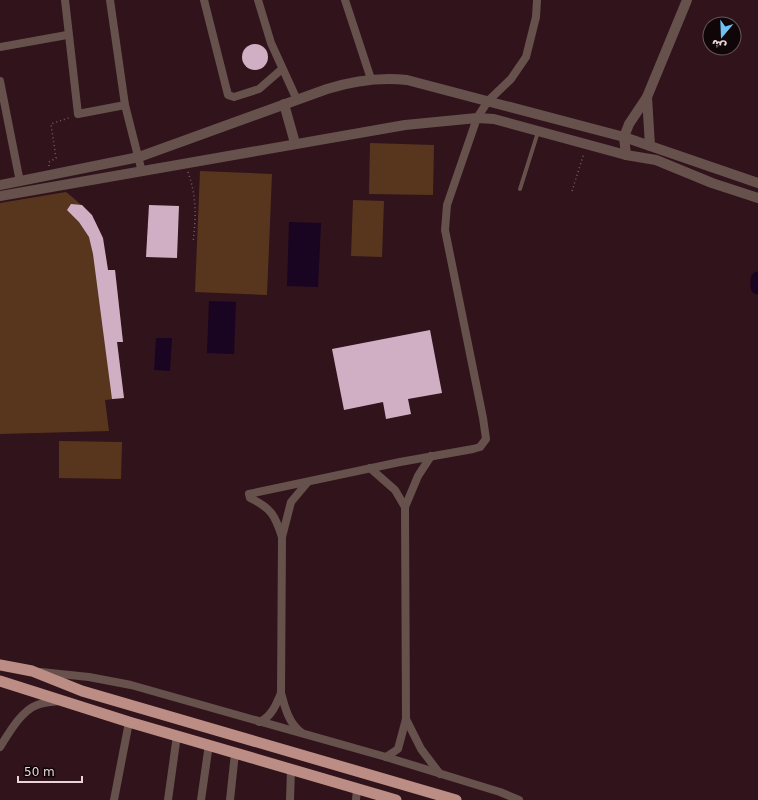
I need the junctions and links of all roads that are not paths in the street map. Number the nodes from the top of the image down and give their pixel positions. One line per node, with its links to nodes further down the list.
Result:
1 (65, 0): 8 (street)
2 (110, 0): 17 (street)
3 (204, 0): 10 (street)
4 (258, 0): 10 (street)
5 (345, 0): 11 (street)
6 (537, 0): 15 (street)
7 (688, 0): 13 (street)
8 (67, 35): 9 (street); 17 (street)
9 (0, 47)
10 (282, 69): 14 (street)
11 (370, 80): 14 (street); 15 (street)
12 (0, 81): 26 (street)
13 (647, 97): 20 (street); 22 (street)
14 (297, 100): 16 (street)
15 (488, 101): 18 (street); 20 (street)
16 (284, 104): 21 (street); 24 (street)
17 (126, 105): 24 (street)
18 (477, 118): 19 (street); 21 (street); 32 (street)
19 (539, 130): 23 (street); 29 (lane)
20 (624, 137): 22 (street); 23 (street)
21 (295, 143): 25 (street)
22 (655, 148): 27 (street)
23 (626, 155): 31 (street)
24 (139, 157): 25 (street); 26 (street)
25 (142, 172): 30 (street)
26 (20, 182): 28 (street)
27 (758, 183)
28 (0, 185)
29 (520, 189)
30 (0, 196)
31 (758, 198)
32 (431, 456): 33 (street); 35 (street)
33 (370, 468): 34 (street); 35 (street)
34 (307, 482): 36 (street); 36 (street)
35 (405, 507): 44 (street)
36 (282, 537): 41 (street)
37 (0, 665): 38 (highway)
38 (32, 671): 40 (highway); 46 (street)
39 (0, 681): 42 (highway)
40 (82, 690): 43 (highway); 55 (highway)
41 (281, 693): 46 (street); 48 (street)
42 (60, 701): 43 (highway); 50 (street)
43 (76, 706): 45 (highway)
44 (406, 719): 52 (street); 54 (street)
45 (129, 722): 47 (highway); 58 (street)
46 (259, 722): 48 (street)
47 (177, 735): 49 (highway); 59 (street)
48 (307, 736): 52 (street)
49 (209, 744): 51 (highway); 60 (street)
50 (0, 747)
51 (235, 753): 53 (highway); 61 (street)
52 (386, 757): 54 (street)
53 (291, 769): 56 (highway); 62 (street)
54 (440, 774): 66 (street)
55 (386, 780): 57 (highway); 65 (highway)
56 (357, 788): 57 (highway); 63 (street)
57 (382, 796): 64 (highway)
58 (114, 800)
59 (168, 800)
60 (201, 800)
61 (230, 800)
62 (290, 800)
63 (356, 800)
64 (396, 800)
65 (456, 800)
66 (520, 800)

